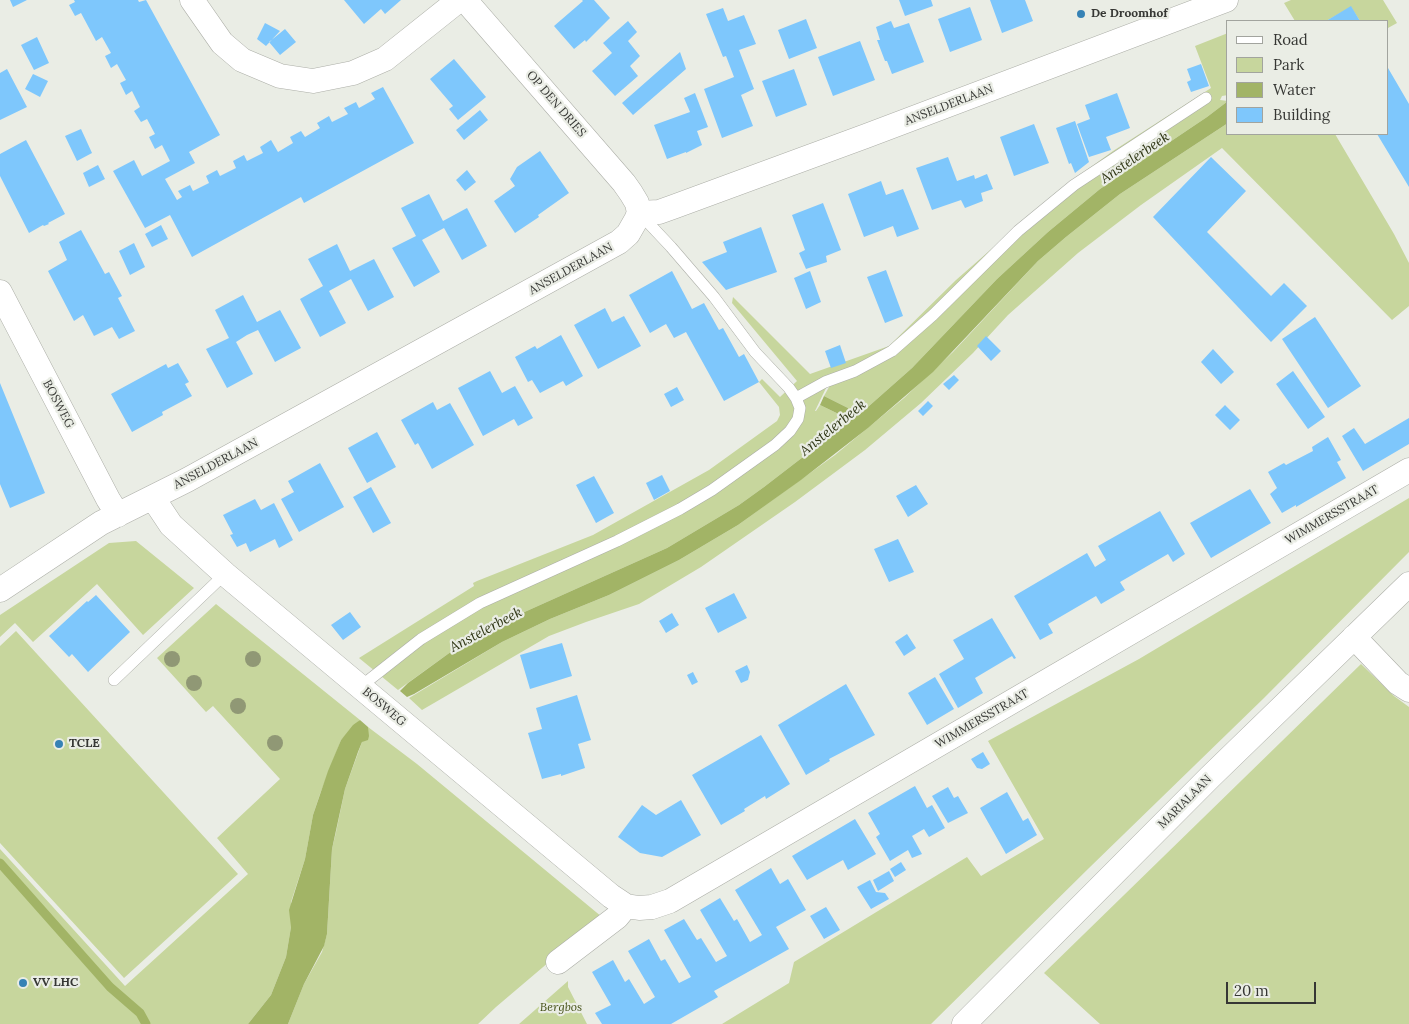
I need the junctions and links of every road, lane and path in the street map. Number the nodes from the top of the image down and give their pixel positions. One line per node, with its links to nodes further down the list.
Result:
1 (192, 0): 2 (street)
2 (459, 0)
3 (465, 0): 6 (street, OP DEN DRIES)
4 (1226, 0): 6 (street, ANSELDERLAAN)
5 (1206, 98): 8 (lane)
6 (639, 213): 8 (lane); 10 (street, ANSELDERLAAN)
7 (0, 292): 11 (street, BOSWEG)
8 (796, 398): 17 (lane)
9 (1409, 470): 19 (street, WIMMERSSTRAAT)
10 (153, 498): 11 (street, ANSELDERLAAN); 12 (street, BOSWEG)
11 (118, 515): 14 (street, ANSELDERLAAN)
12 (225, 574): 16 (lane); 17 (street, BOSWEG)
13 (1409, 584): 15 (street, MARIALAAN)
14 (0, 590)
15 (1354, 637): 18 (street); 21 (street, MARIALAAN)
16 (114, 680)
17 (360, 687): 19 (street, BOSWEG)
18 (1409, 690)
19 (626, 906): 20 (street)
20 (558, 962)
21 (964, 1024)

